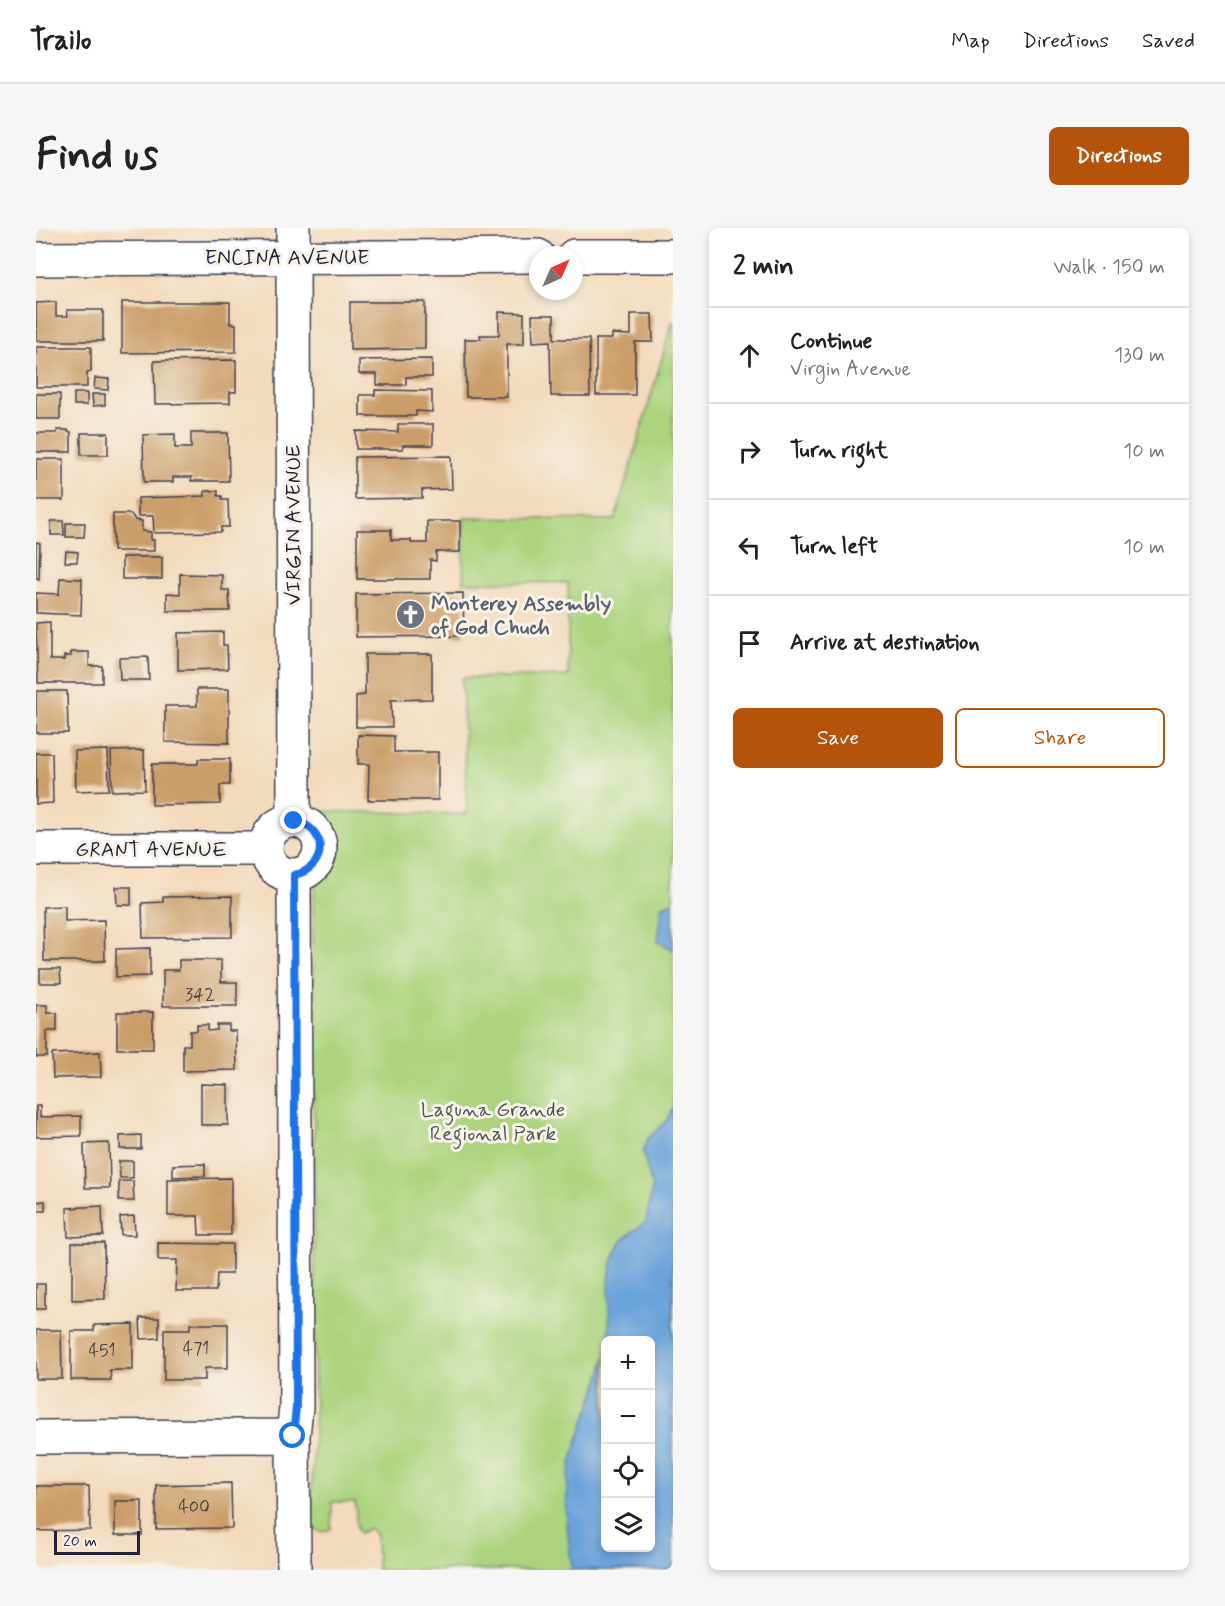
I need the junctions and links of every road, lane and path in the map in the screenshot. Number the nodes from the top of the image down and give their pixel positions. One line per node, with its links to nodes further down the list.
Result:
1 (293, 242): 2 (street, ENCINA AVENUE); 5 (street, ENCINA AVENUE); 6 (street, VIRGIN AVENUE)
2 (529, 255)
3 (583, 256): 4 (street)
4 (673, 256)
5 (36, 259)
6 (294, 821): 8 (street); 9 (street)
7 (36, 849): 8 (street, GRANT AVENUE)
8 (266, 849): 9 (street)
9 (294, 875): 10 (street)
10 (293, 1436): 11 (street); 12 (street)
11 (36, 1437)
12 (294, 1570)

